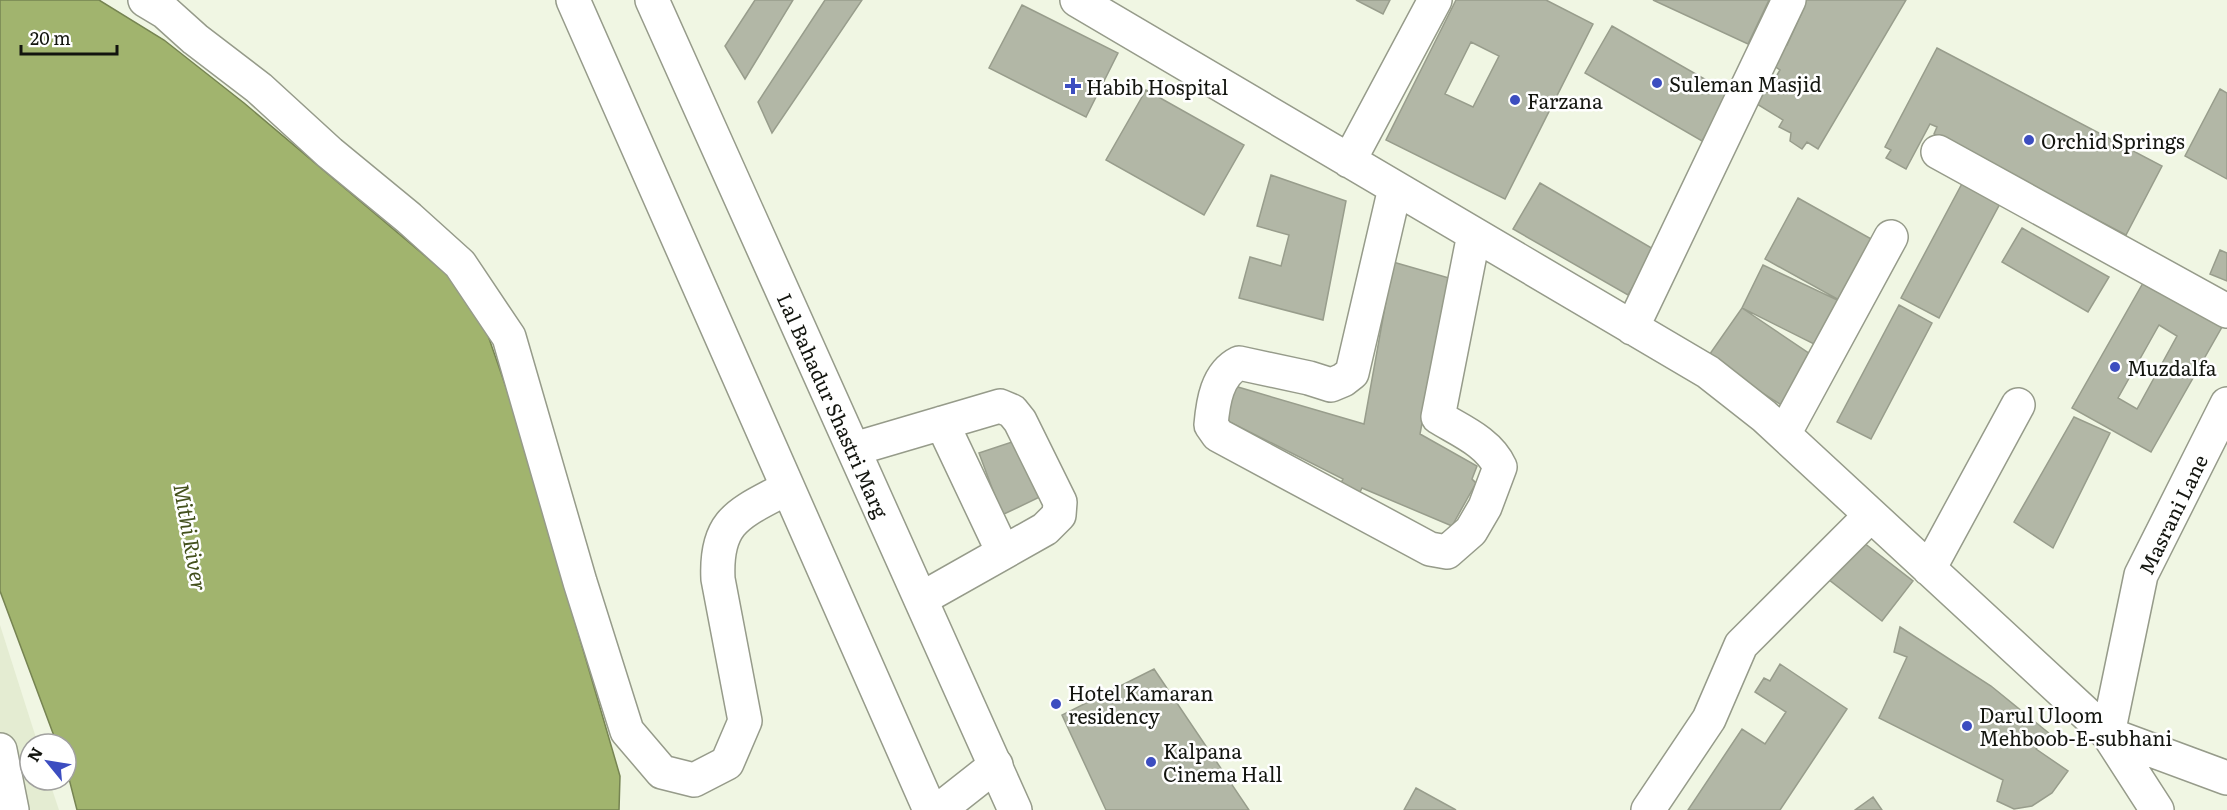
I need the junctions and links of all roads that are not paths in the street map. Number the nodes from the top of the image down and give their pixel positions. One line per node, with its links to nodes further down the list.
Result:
1 (145, 0): 19 (street)
2 (573, 0): 19 (street)
3 (652, 0): 18 (street, Lal Bahadur Shastri Marg)
4 (1077, 0): 8 (street)
5 (1436, 0): 8 (street)
6 (1789, 0): 13 (street)
7 (1938, 152): 12 (street)
8 (1349, 161): 9 (street)
9 (1395, 188): 10 (street); 10 (street)
10 (1474, 234): 13 (street)
11 (1891, 237): 17 (street)
12 (2227, 311)
13 (1632, 328): 17 (street)
14 (2227, 404): 24 (street, Masrani Lane)
15 (2018, 405): 22 (street)
16 (942, 423): 18 (street); 21 (street); 21 (street)
17 (1784, 434): 20 (street)
18 (854, 449): 23 (street, Lal Bahadur Shastri Marg)
19 (787, 488): 29 (street)
20 (1871, 515): 22 (street); 32 (street)
21 (1003, 552): 23 (street)
22 (1929, 568): 24 (street)
23 (921, 599): 26 (street, Lal Bahadur Shastri Marg)
24 (2108, 734): 27 (street); 33 (street)
25 (0, 750): 28 (street)
26 (996, 765): 30 (street); 31 (street, Lal Bahadur Shastri Marg)
27 (2227, 778)
28 (12, 810)
29 (930, 810)
30 (939, 810)
31 (1015, 810)
32 (1648, 810)
33 (2157, 810)

